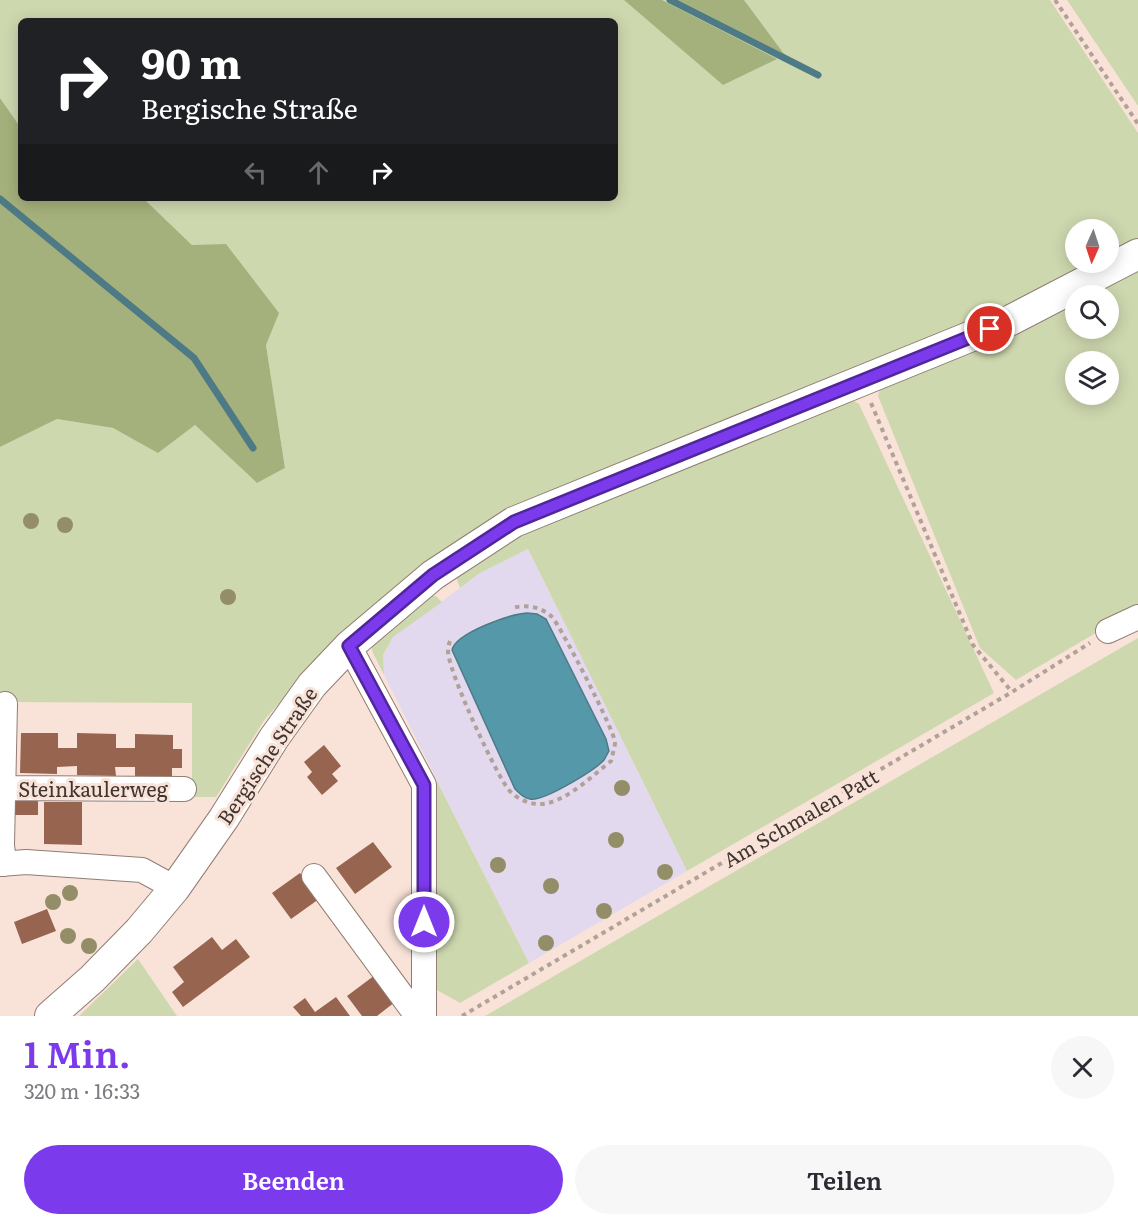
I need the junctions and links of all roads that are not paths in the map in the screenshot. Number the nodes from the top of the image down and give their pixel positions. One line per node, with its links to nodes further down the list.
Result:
1 (1138, 254): 4 (main road, Bergische Straße)
2 (1138, 617): 3 (street)
3 (1108, 631)
4 (349, 646): 10 (main road, Bergische Straße); 11 (street)
5 (5, 705): 6 (street, Steinkaulerweg)
6 (2, 788): 7 (street, Steinkaulerweg); 8 (street, Steinkaulerweg)
7 (184, 789)
8 (2, 864): 10 (street, Steinkaulerweg)
9 (314, 876): 11 (street)
10 (175, 888): 12 (main road, Bergische Straße)
11 (424, 1015)
12 (50, 1016)

